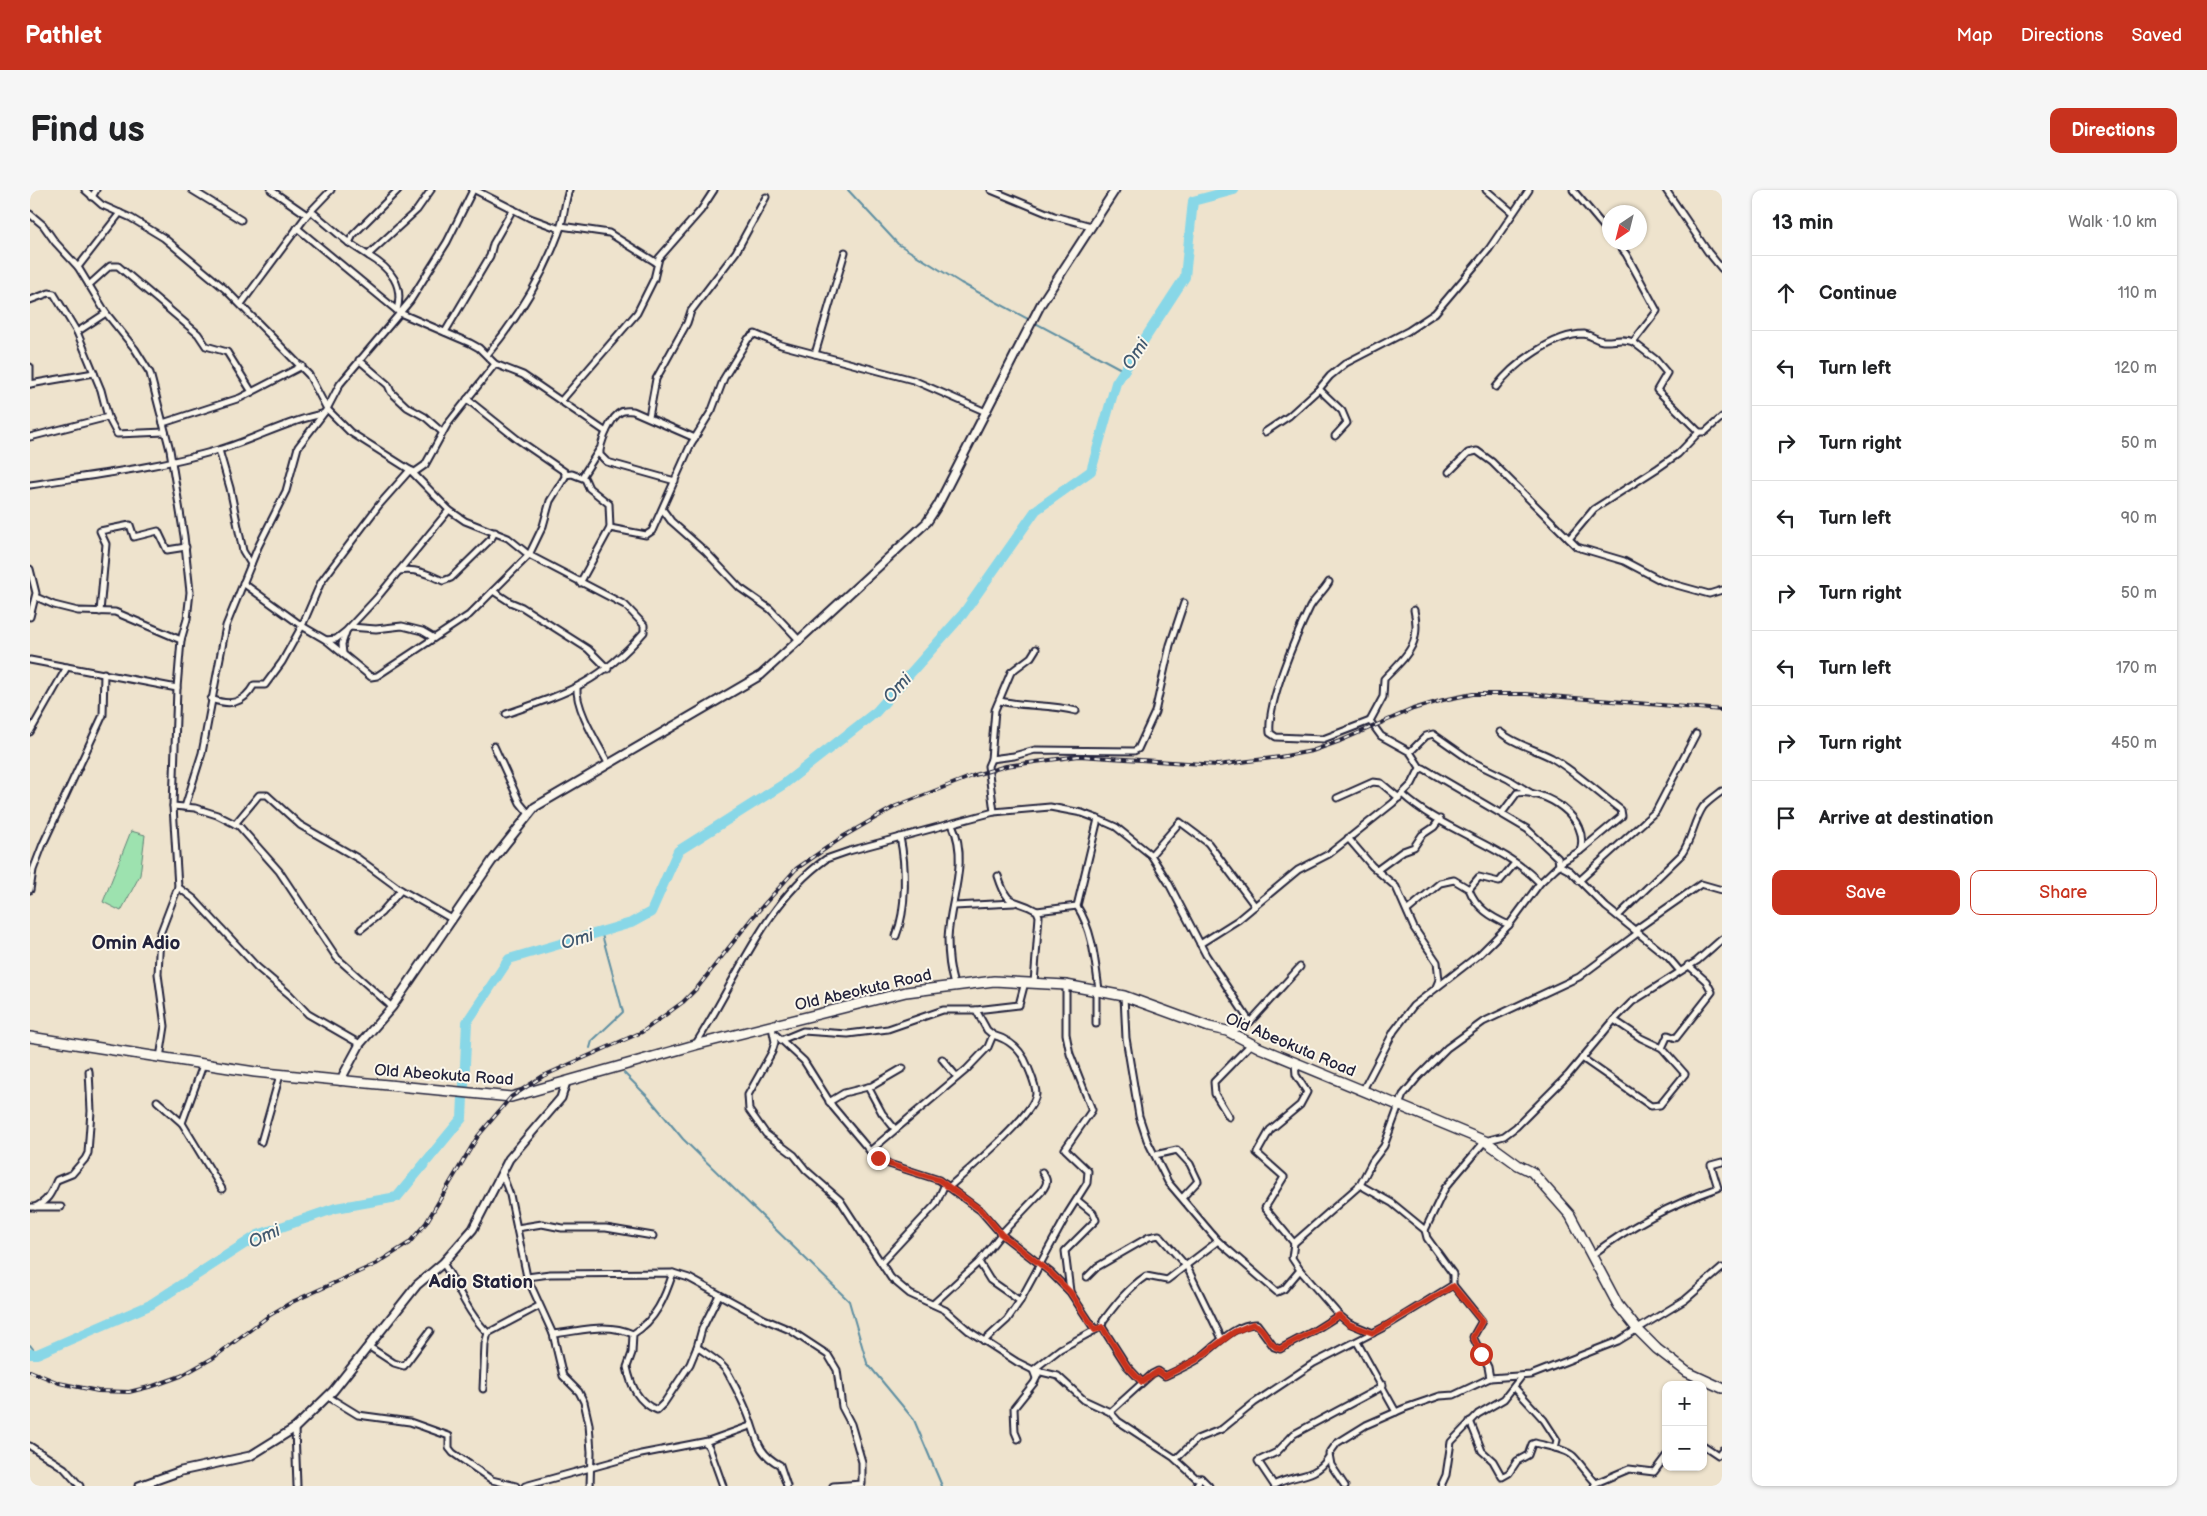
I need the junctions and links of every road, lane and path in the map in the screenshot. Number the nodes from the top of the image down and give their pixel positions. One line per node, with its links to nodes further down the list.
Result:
1 (85, 190): 17 (street)
2 (96, 190): 17 (street)
3 (192, 190): 24 (street)
4 (271, 190): 21 (street)
5 (331, 190): 21 (street)
6 (398, 190): 29 (street)
7 (432, 190): 32 (street)
8 (474, 190): 19 (street); 39 (street)
9 (569, 190): 28 (street)
10 (714, 190): 33 (street)
11 (991, 190): 26 (street)
12 (1115, 190): 26 (street)
13 (1486, 190): 22 (street)
14 (1529, 190): 22 (street)
15 (1573, 190): 25 (street)
16 (1666, 190): 35 (street)
17 (92, 197): 20 (street)
18 (766, 197): 59 (street)
19 (513, 209): 28 (street); 42 (street)
20 (120, 213): 34 (street); 38 (street)
21 (309, 213): 27 (street); 29 (street)
22 (1513, 213): 53 (street)
23 (30, 214): 34 (street)
24 (241, 220)
25 (1602, 224)
26 (1091, 226): 58 (street)
27 (297, 228): 38 (street); 39 (street)
28 (561, 228): 33 (street); 45 (street)
29 (349, 243): 32 (street)
30 (1623, 250): 43 (street)
31 (845, 252): 44 (street)
32 (369, 256): 39 (street)
33 (657, 263): 56 (street)
34 (78, 267): 36 (street)
35 (1722, 269)
36 (89, 285): 40 (street); 54 (street)
37 (30, 300): 41 (street)
38 (241, 304): 48 (street)
39 (399, 312): 42 (street); 46 (street)
40 (106, 313): 41 (street); 62 (street)
41 (77, 332): 50 (street)
42 (444, 332): 45 (street)
43 (1633, 342): 52 (street); 67 (street)
44 (815, 354): 58 (street); 70 (street)
45 (487, 355): 47 (street)
46 (360, 360): 57 (street); 64 (street)
47 (495, 364): 55 (street); 56 (street)
48 (302, 366): 54 (street); 57 (street)
49 (30, 367): 51 (street)
50 (94, 374): 51 (street); 61 (street)
51 (30, 384)
52 (1496, 387)
53 (1319, 390): 66 (street); 68 (street)
54 (252, 392): 62 (street)
55 (468, 399): 64 (street); 76 (street)
56 (561, 401): 65 (street)
57 (325, 411): 71 (street); 74 (street); 87 (street)
58 (986, 412): 105 (street)
59 (649, 417): 65 (street); 70 (street)
60 (1722, 417): 67 (street)
61 (108, 418): 63 (street); 69 (street)
62 (164, 423): 63 (street)
63 (166, 432): 73 (street)
64 (442, 432): 74 (street)
65 (606, 432): 72 (street)
66 (1265, 432)
67 (1699, 432): 84 (street)
68 (1335, 436)
69 (30, 437)
70 (695, 438): 78 (street)
71 (219, 450): 73 (street); 87 (street)
72 (599, 450): 77 (street); 78 (street)
73 (172, 462): 79 (street); 85 (street)
74 (410, 470): 80 (street); 100 (street)
75 (1449, 472): 84 (street)
76 (565, 475): 77 (street); 86 (street)
77 (582, 477): 82 (street)
78 (675, 481): 81 (street)
79 (30, 485)
80 (449, 510): 83 (street); 89 (street)
81 (664, 510): 82 (street); 105 (street)
82 (610, 528): 92 (street)
83 (495, 532): 86 (street); 89 (street)
84 (1569, 539): 93 (street)
85 (186, 547): 98 (street); 103 (street)
86 (529, 555): 92 (street); 94 (street)
87 (251, 564): 91 (street)
88 (30, 569): 95 (street)
89 (399, 571): 101 (street)
90 (1329, 582): 118 (street)
91 (243, 583): 100 (street); 114 (street)
92 (580, 583): 110 (street)
93 (1722, 590)
94 (493, 591): 102 (street); 110 (street)
95 (36, 597): 98 (street); 99 (street)
96 (1184, 603): 124 (street)
97 (1414, 610): 118 (street)
98 (100, 612): 103 (street)
99 (30, 617)
100 (302, 626): 104 (street); 114 (street)
101 (348, 629): 102 (street); 104 (street); 107 (street)
102 (434, 638): 107 (street)
103 (181, 640): 113 (street)
104 (326, 640): 107 (street)
105 (800, 641): 125 (street)
106 (1036, 649): 115 (street)
107 (343, 654)
108 (30, 660): 109 (street)
109 (67, 666): 111 (street); 119 (street)
110 (608, 669): 112 (street)
111 (104, 673): 113 (street); 152 (street)
112 (577, 687): 117 (street); 125 (street)
113 (177, 688): 131 (street)
114 (211, 700): 132 (street)
115 (1000, 701): 116 (street); 124 (street)
116 (1076, 711)
117 (506, 714)
118 (1370, 721): 123 (street)
119 (30, 732)
120 (1500, 732): 142 (street)
121 (1696, 734): 148 (street)
122 (494, 746): 135 (street)
123 (1410, 752): 126 (street); 128 (street)
124 (992, 759): 133 (street)
125 (608, 763): 135 (street)
126 (1422, 768): 129 (street); 134 (street)
127 (1722, 791): 161 (street)
128 (1534, 795): 134 (street); 142 (street)
129 (1400, 796): 130 (street); 137 (street); 141 (street)
130 (1337, 798)
131 (173, 806): 132 (street); 150 (street)
132 (185, 807): 138 (street)
133 (994, 812): 136 (street); 139 (street)
134 (1502, 813): 145 (street)
135 (529, 814): 162 (street)
136 (1098, 819): 143 (street); 157 (street)
137 (1440, 819): 144 (street); 146 (street)
138 (235, 824): 153 (street); 178 (street)
139 (952, 824): 140 (street); 156 (street)
140 (900, 837): 166 (street); 190 (street)
141 (1348, 838): 146 (street); 158 (street)
142 (1580, 851): 145 (street)
143 (1151, 855): 158 (street); 168 (street)
144 (1515, 863): 149 (street); 151 (street)
145 (1559, 864): 148 (street); 149 (street)
146 (1380, 871): 159 (street)
147 (998, 876): 155 (street)
148 (1579, 881): 161 (street)
149 (1540, 884): 163 (street)
150 (178, 887): 188 (street); 192 (street)
151 (1469, 889): 159 (street); 163 (street)
152 (30, 890)
153 (401, 890): 162 (street); 164 (street)
154 (1722, 890): 165 (street)
155 (1014, 903): 156 (street); 160 (street)
156 (954, 906): 173 (street)
157 (1076, 906): 160 (street); 176 (street)
158 (1255, 906): 168 (street)
159 (1408, 910): 175 (street)
160 (1037, 911): 172 (street)
161 (1618, 916): 165 (street)
162 (452, 919): 178 (street)
163 (1509, 925): 175 (street)
164 (361, 929)
165 (1637, 931): 171 (street); 207 (street)
166 (896, 936)
167 (1722, 939): 169 (street)
168 (1200, 944): 181 (street)
169 (1688, 965): 171 (street); 191 (street)
170 (1300, 967): 181 (street)
171 (1680, 970): 180 (street)
172 (1029, 982): 173 (highway, Old Abeokuta Road); 174 (highway, Old Abeokuta Road); 179 (street)
173 (954, 985): 183 (highway, Old Abeokuta Road)
174 (1066, 985): 176 (highway, Old Abeokuta Road); 222 (street)
175 (1435, 987): 204 (street)
176 (1098, 990): 177 (highway, Old Abeokuta Road); 182 (street)
177 (1124, 996): 184 (highway, Old Abeokuta Road); 214 (street)
178 (392, 1007): 188 (street)
179 (976, 1010): 185 (street); 187 (street)
180 (1614, 1020): 191 (street); 193 (street)
181 (1250, 1022): 184 (street)
182 (1096, 1024)
183 (773, 1031): 187 (street); 190 (highway, Old Abeokuta Road); 234 (street)
184 (1227, 1031): 189 (highway, Old Abeokuta Road)
185 (993, 1035): 200 (street); 218 (street)
186 (30, 1037): 192 (highway, Old Abeokuta Road)
187 (781, 1040): 206 (street)
188 (360, 1044): 201 (street)
189 (1251, 1044): 195 (highway, Old Abeokuta Road); 208 (street)
190 (695, 1045): 202 (highway, Old Abeokuta Road)
191 (1662, 1048): 193 (street)
192 (160, 1058): 196 (highway, Old Abeokuta Road)
193 (1582, 1058): 211 (street)
194 (942, 1059): 200 (street)
195 (1295, 1063): 204 (highway, Old Abeokuta Road); 230 (street)
196 (203, 1066): 199 (highway, Old Abeokuta Road); 209 (street)
197 (903, 1068): 203 (street)
198 (89, 1071): 223 (street)
199 (280, 1075): 201 (highway, Old Abeokuta Road); 212 (street)
200 (957, 1078): 210 (street)
201 (340, 1081): 202 (highway, Old Abeokuta Road)
202 (566, 1082): 217 (street)
203 (868, 1087): 206 (street); 210 (street)
204 (1364, 1090): 207 (highway, Old Abeokuta Road)
205 (157, 1100): 209 (street)
206 (829, 1102): 213 (street)
207 (1400, 1105): 211 (highway, Old Abeokuta Road); 219 (street)
208 (1229, 1117)
209 (182, 1123): 220 (street)
210 (894, 1129): 213 (street)
211 (1485, 1141): 226 (street); 231 (highway, Old Abeokuta Road)
212 (261, 1142)
213 (870, 1151): 218 (street)
214 (1155, 1155): 221 (street); 221 (street)
215 (1722, 1162): 231 (street)
216 (1042, 1172): 227 (street)
217 (502, 1174): 225 (street); 233 (street)
218 (947, 1185): 227 (street); 234 (street)
219 (1360, 1185): 226 (street); 230 (street)
220 (222, 1189)
221 (1183, 1197): 229 (street)
222 (1077, 1200): 235 (street); 243 (street)
223 (32, 1207): 224 (street)
224 (61, 1207)
225 (517, 1228): 228 (street); 240 (street)
226 (1425, 1230): 242 (street)
227 (1001, 1234): 232 (street); 235 (street)
228 (653, 1236)
229 (1218, 1241): 236 (street); 238 (street)
230 (1294, 1243): 238 (street)
231 (1592, 1256): 250 (highway, Old Abeokuta Road)
232 (979, 1262): 245 (street); 246 (street)
233 (443, 1263): 253 (street); 260 (street)
234 (881, 1263): 246 (street)
235 (1040, 1265): 243 (street); 245 (street)
236 (1187, 1267): 241 (street); 249 (street); 257 (street)
237 (1722, 1268): 250 (street)
238 (1300, 1270): 248 (street)
239 (673, 1273): 240 (street); 244 (street); 256 (street)
240 (527, 1277): 247 (street)
241 (1087, 1277)
242 (1453, 1286): 254 (street); 266 (street)
243 (1070, 1292): 251 (street)
244 (719, 1295): 261 (street); 298 (street)
245 (1020, 1301): 258 (street)
246 (932, 1304): 258 (street)
247 (539, 1306): 253 (street); 255 (street)
248 (1339, 1315): 254 (street); 257 (street)
249 (1102, 1327): 251 (street); 267 (street)
250 (1636, 1329): 264 (street); 270 (highway, Old Abeokuta Road)
251 (1095, 1330): 262 (street)
252 (430, 1331): 260 (street)
253 (488, 1333): 271 (street)
254 (1373, 1333): 259 (street)
255 (553, 1334): 256 (street); 287 (street)
256 (634, 1334): 261 (street)
257 (1222, 1339): 267 (street)
258 (984, 1341): 262 (street)
259 (1357, 1342): 268 (street); 285 (street)
260 (368, 1346): 272 (street)
261 (698, 1347): 276 (street)
262 (1033, 1370): 263 (street); 265 (street)
263 (1041, 1371): 265 (street); 273 (street)
264 (1521, 1377): 266 (street); 269 (street)
265 (1036, 1378): 278 (street)
266 (1490, 1378): 274 (street)
267 (1142, 1382): 273 (street)
268 (1383, 1384): 274 (street); 284 (street)
269 (1514, 1387): 275 (street); 281 (street)
270 (1722, 1388)
271 (483, 1390)
272 (327, 1396): 277 (street); 293 (street)
273 (1110, 1412): 285 (street)
274 (1396, 1412): 284 (street)
275 (1470, 1421): 281 (street); 302 (street)
276 (750, 1426): 279 (street); 297 (street)
277 (295, 1428): 291 (street); 292 (street)
278 (1018, 1439)
279 (705, 1442): 287 (street); 296 (street)
280 (30, 1446): 290 (street)
281 (1555, 1448): 289 (street)
282 (1707, 1448): 283 (street)
283 (1722, 1450)
284 (1328, 1458): 301 (street)
285 (1176, 1459): 288 (street)
286 (1662, 1461): 289 (street)
287 (590, 1468): 294 (street); 295 (street)
288 (1201, 1478): 299 (street); 300 (street)
289 (1595, 1485)
290 (80, 1486)
291 (140, 1486)
292 (297, 1486)
293 (516, 1486)
294 (525, 1486)
295 (590, 1486)
296 (723, 1486)
297 (787, 1486)
298 (832, 1486)
299 (1196, 1486)
300 (1209, 1486)
301 (1345, 1486)
302 (1441, 1486)

